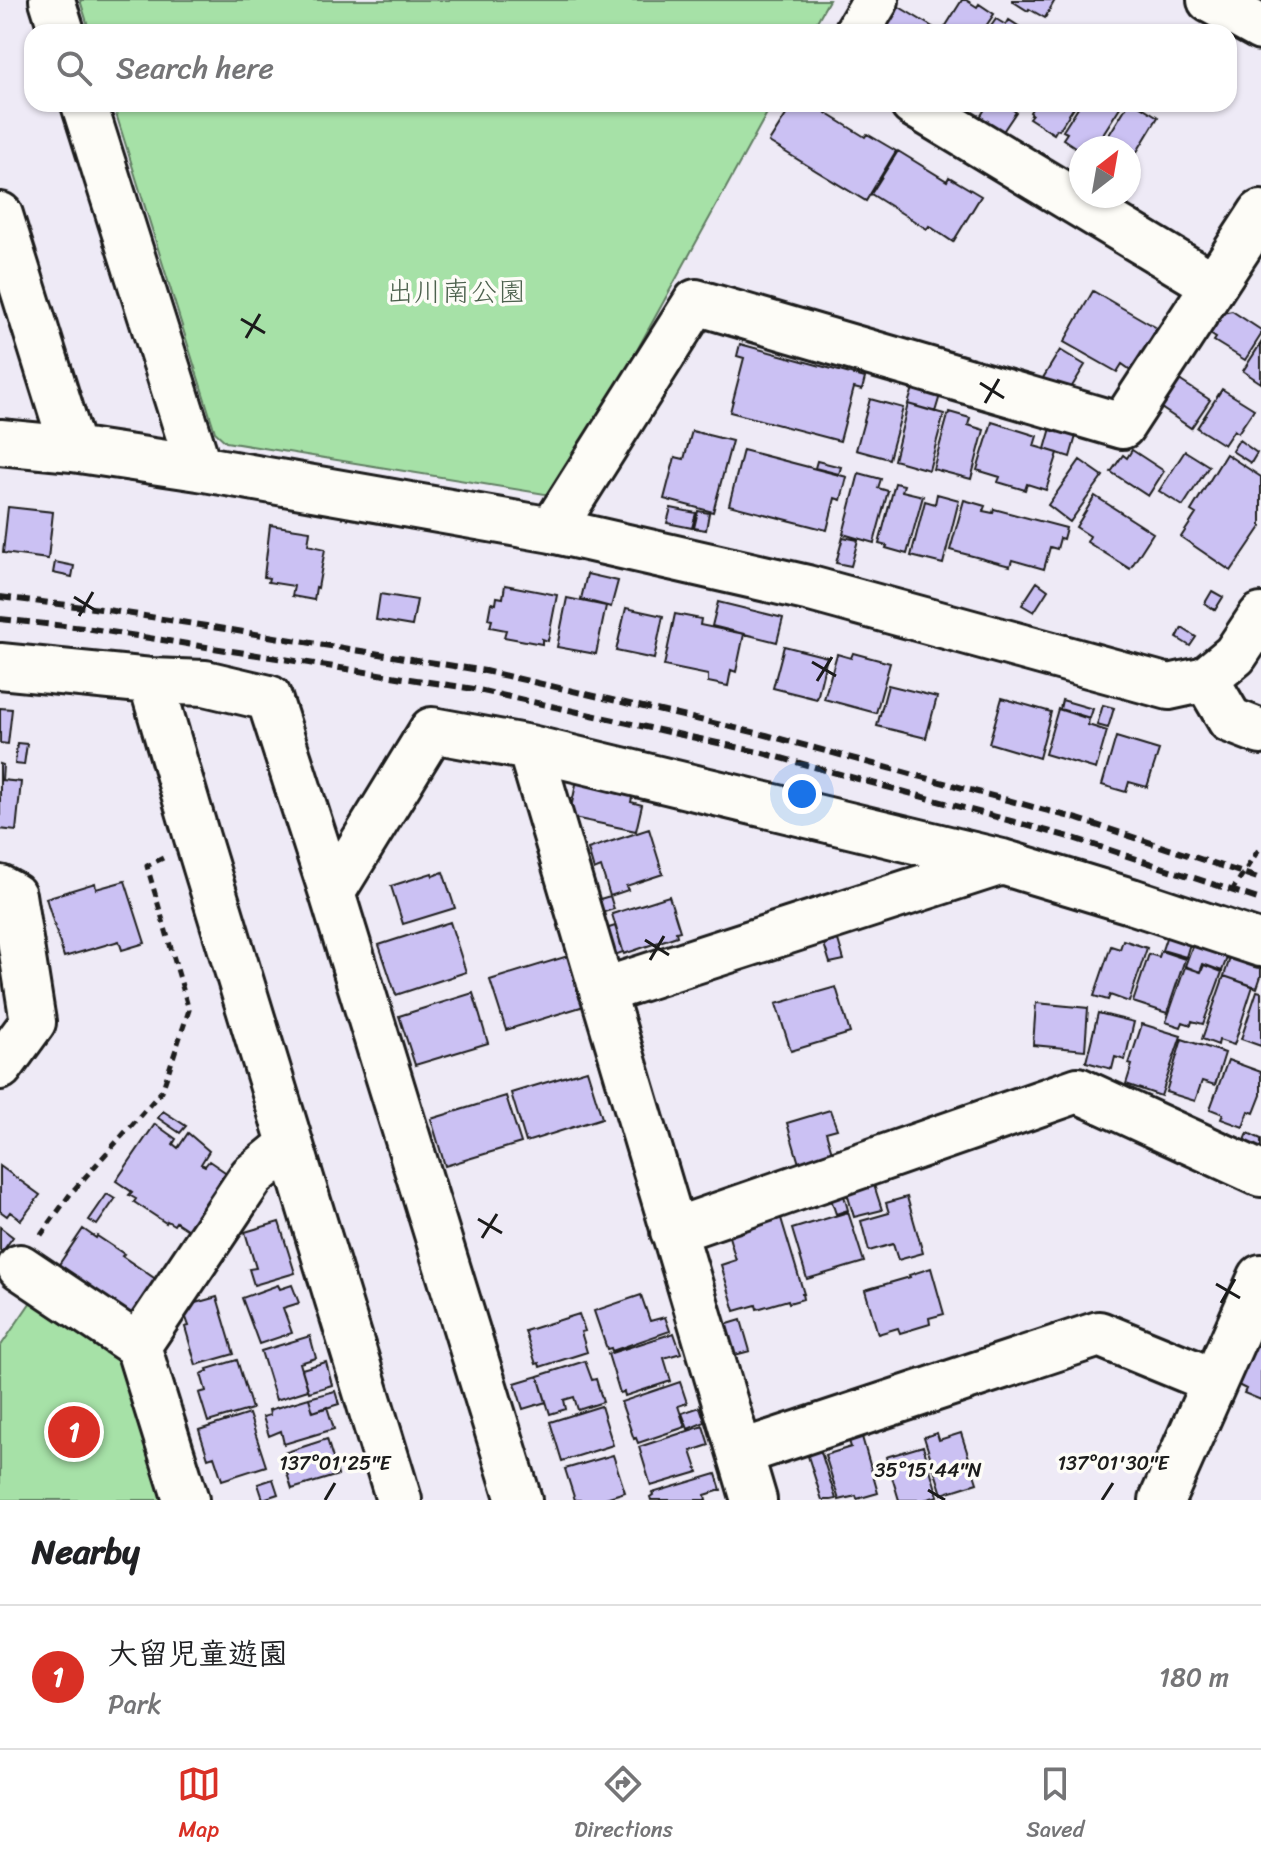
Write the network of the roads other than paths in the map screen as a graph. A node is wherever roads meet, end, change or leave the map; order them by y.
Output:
1 (52, 0) edge
2 (876, 0) edge
3 (1210, 0) edge
4 (60, 24) edge
5 (862, 24) edge
6 (1261, 28) edge
7 (87, 112) edge
8 (926, 112) edge
9 (1261, 213) edge
10 (0, 215) edge
11 (1214, 285) junction
12 (0, 442) edge
13 (73, 449) junction
14 (199, 468) junction
15 (552, 530) junction
16 (1261, 616) edge
17 (0, 666) edge
18 (1206, 679) junction
19 (151, 681) junction
20 (1261, 732) edge
21 (530, 748) junction
22 (1002, 862) junction
23 (0, 888) edge
24 (332, 893) junction
25 (1261, 944) edge
26 (602, 991) junction
27 (17, 1023) edge
28 (0, 1067) edge
29 (290, 1145) junction
30 (1261, 1174) edge
31 (673, 1231) junction
32 (20, 1267) road end
33 (1261, 1277) edge
34 (138, 1346) junction
35 (1214, 1381) junction
36 (740, 1453) junction
37 (186, 1500) edge
38 (399, 1500) edge
39 (519, 1500) edge
40 (754, 1500) edge
41 (1162, 1500) edge

1 - 4 street
2 - 5 street
3 - 6 street
7 - 14 street
8 - 11 street
9 - 11 street
10 - 13 street
11 - 15 street
12 - 13 street
13 - 14 street
14 - 15 street
15 - 18 street
16 - 18 street
17 - 19 street
18 - 20 street
19 - 24 street
19 - 29 street
21 - 22 street
21 - 24 street
21 - 26 street
22 - 25 street
22 - 26 street
23 - 27 street
24 - 39 street
26 - 31 street
27 - 28 street
29 - 34 street
29 - 38 street
30 - 31 street
31 - 36 street
32 - 34 street
33 - 35 street
34 - 37 street
35 - 36 street
35 - 41 street
36 - 40 street

